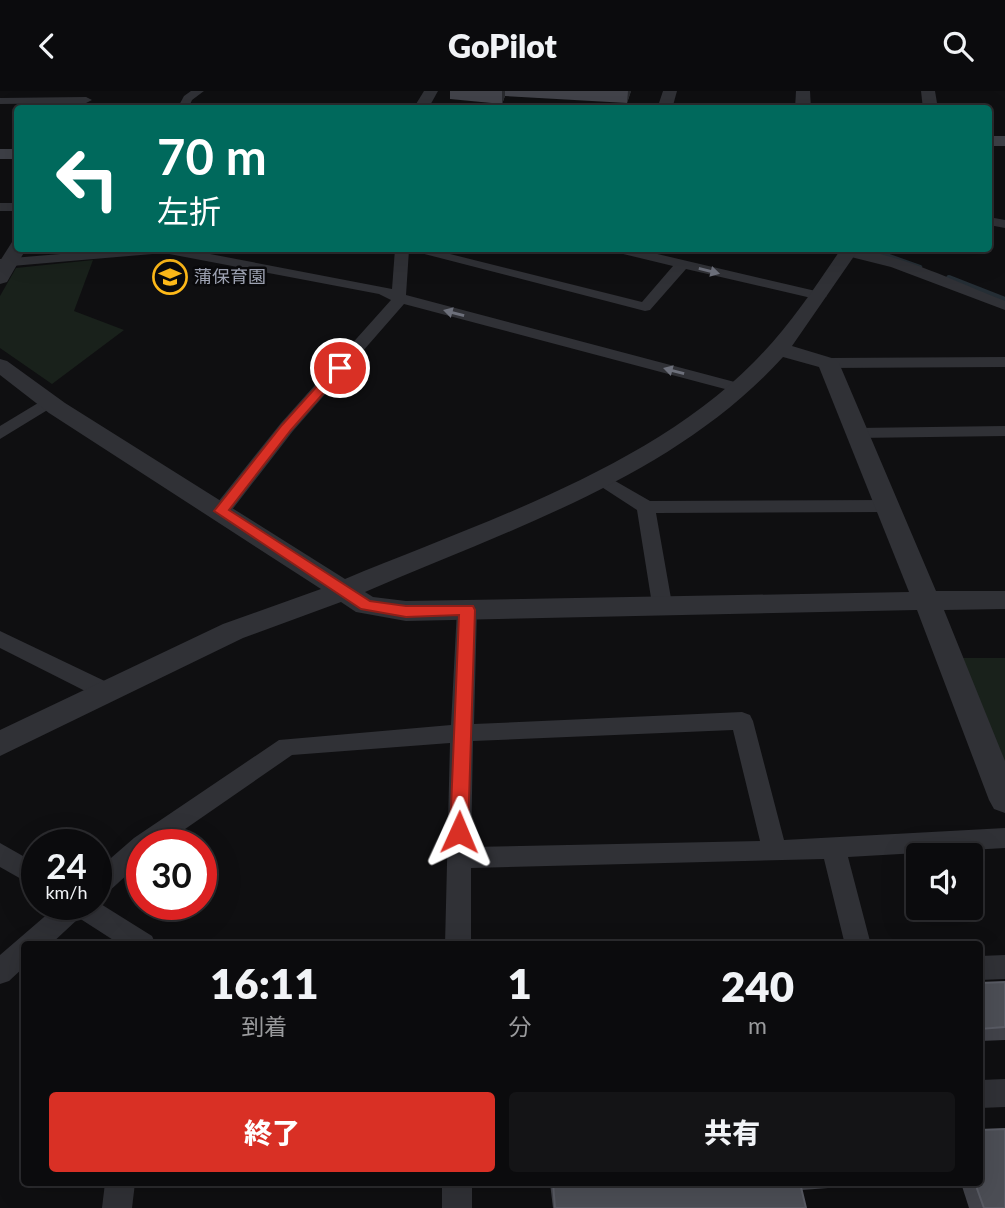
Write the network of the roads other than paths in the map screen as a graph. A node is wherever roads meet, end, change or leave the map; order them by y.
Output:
1 (199, 91) edge
2 (86, 100) edge
3 (0, 101) edge
4 (184, 105) edge
5 (130, 252) edge
6 (180, 252) edge
7 (402, 252) edge
8 (427, 252) edge
9 (632, 252) edge
10 (842, 252) edge
11 (854, 252) edge
12 (892, 252) edge
13 (6, 263) edge
14 (682, 264) junction
15 (1005, 293) edge
16 (820, 296) junction
17 (399, 298) junction
18 (1005, 306) edge
19 (779, 348) junction
20 (1005, 362) edge
21 (828, 363) junction
22 (0, 365) edge
23 (740, 388) junction
24 (48, 401) junction
25 (1005, 431) edge
26 (857, 433) junction
27 (0, 434) edge
28 (603, 480) junction
29 (886, 506) junction
30 (646, 507) junction
31 (221, 511) junction
32 (342, 591) junction
33 (1005, 600) edge
34 (927, 602) junction
35 (662, 604) junction
36 (467, 610) junction
37 (0, 639) edge
38 (105, 691) junction
39 (461, 733) junction
40 (0, 744) edge
41 (1005, 800) edge
42 (167, 829) edge
43 (1005, 838) edge
44 (833, 848) junction
45 (775, 851) junction
46 (0, 854) edge
47 (459, 858) junction
48 (126, 860) edge
49 (21, 867) edge
50 (112, 873) edge
51 (60, 920) edge
52 (102, 920) edge
53 (36, 941) edge
54 (136, 941) edge
55 (458, 941) edge
56 (857, 941) edge
57 (21, 953) edge
58 (1005, 967) edge
59 (983, 968) edge
60 (0, 972) edge
61 (1005, 1093) edge
62 (983, 1094) edge
63 (120, 1186) edge
64 (457, 1186) edge
65 (117, 1208) edge
66 (457, 1208) edge

1 - 4 street
2 - 3 street
5 - 13 street
6 - 17 street
7 - 17 street
8 - 14 street
9 - 14 street
10 - 16 street
11 - 18 street
12 - 15 street
14 -> 16 street
16 - 19 street
23 -> 17 street
17 - 31 street
19 - 21 street
19 - 23 street
20 - 21 street
21 - 26 street
22 - 24 street
23 - 28 street
24 - 27 street
24 - 31 street
25 - 26 street
26 - 29 street
28 - 30 street
28 - 32 street
29 - 30 street
29 - 34 street
30 - 35 street
31 - 32 street
32 - 36 street
32 - 38 street
33 - 34 street
34 - 35 street
34 - 41 street
35 - 36 street
36 - 39 street
37 - 38 street
38 - 40 street
39 - 42 street
39 - 45 street
39 - 47 street
43 - 44 street
44 - 45 street
44 - 56 street
45 - 47 street
46 - 49 street
47 - 55 street
48 - 50 street
51 - 53 street
52 - 54 street
57 - 60 street
58 - 59 street
61 - 62 street
63 - 65 street
64 - 66 street

